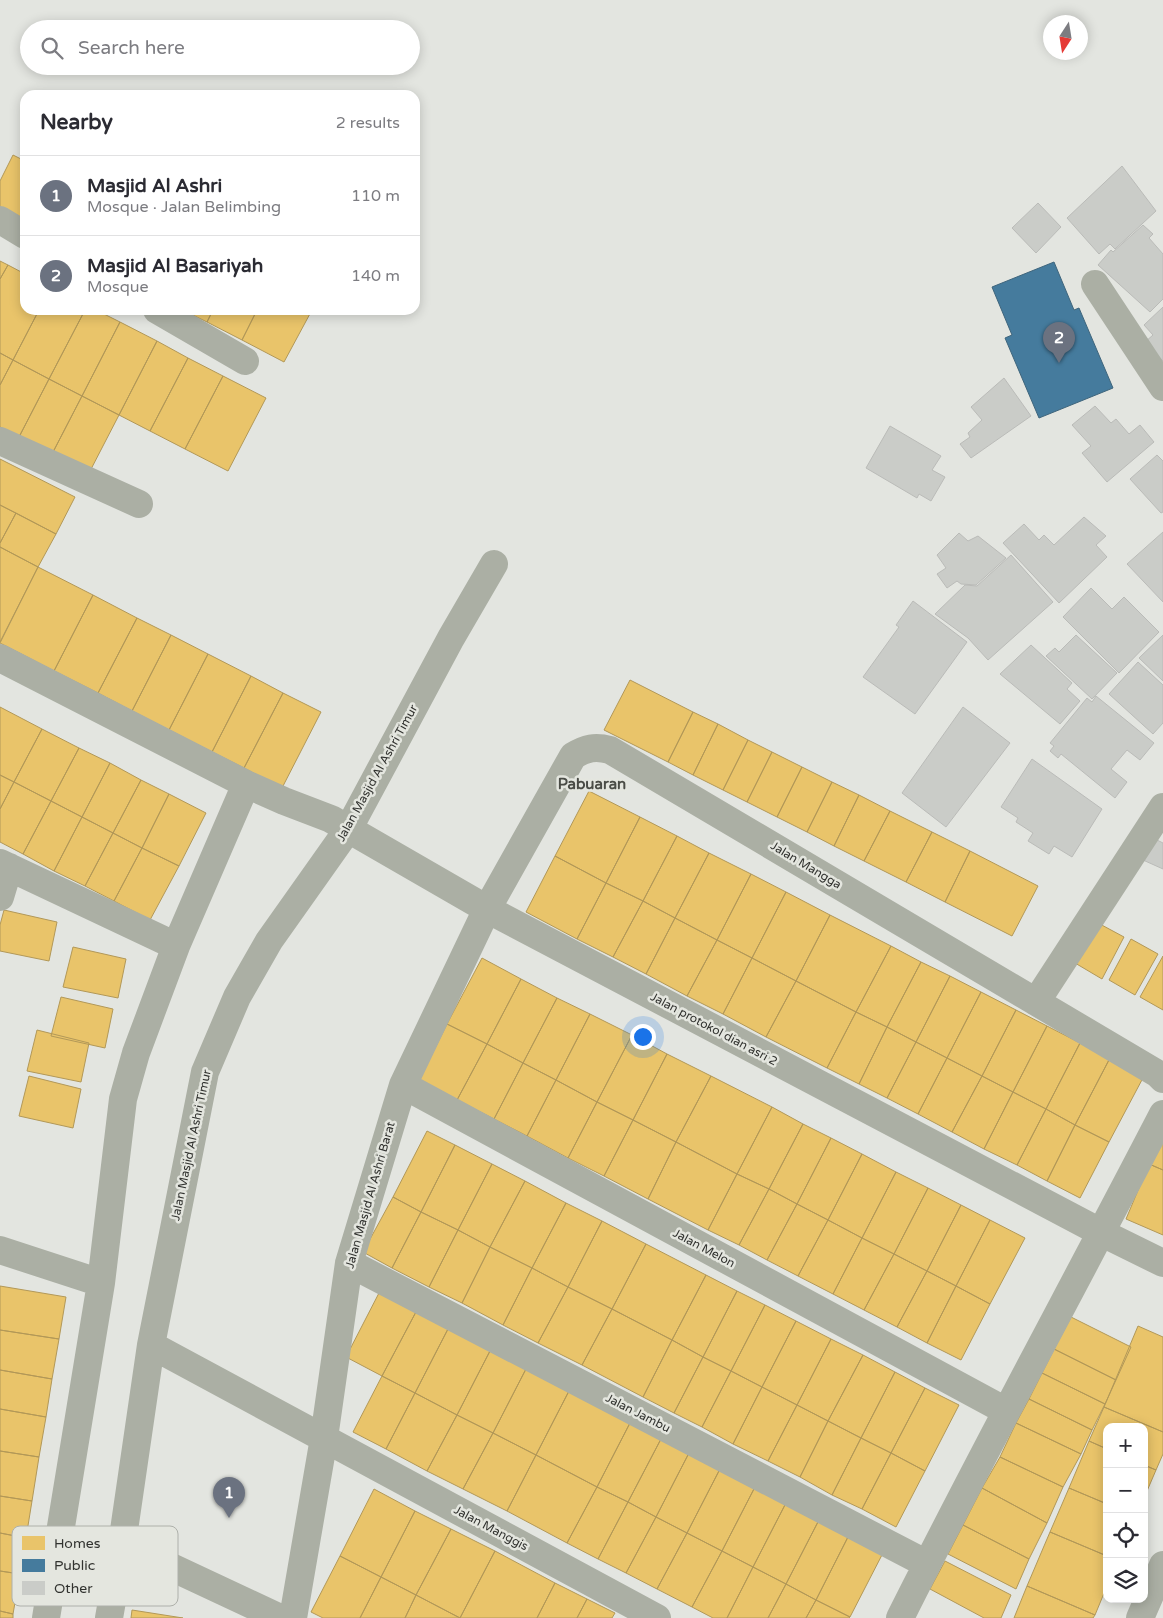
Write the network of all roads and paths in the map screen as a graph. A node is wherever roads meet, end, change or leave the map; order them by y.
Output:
1 (0, 220) edge
2 (20, 232) edge
3 (1095, 284) dead end
4 (166, 315) edge
5 (245, 361) dead end
6 (1163, 387) edge
7 (0, 441) edge
8 (139, 504) dead end
9 (494, 564) dead end
10 (0, 658) edge
11 (573, 756) joint
12 (246, 784) junction
13 (1163, 808) edge
14 (340, 824) junction
15 (4, 865) edge
16 (0, 897) edge
17 (487, 909) junction
18 (176, 946) junction
19 (1036, 1002) junction
20 (1163, 1079) edge
21 (403, 1085) junction
22 (1163, 1114) edge
23 (1102, 1233) junction
24 (0, 1250) edge
25 (349, 1263) junction
26 (1163, 1263) edge
27 (101, 1283) junction
28 (151, 1345) junction
29 (1006, 1411) junction
30 (324, 1438) junction
31 (61, 1526) edge
32 (125, 1526) edge
33 (928, 1564) junction
34 (1163, 1564) edge
35 (178, 1570) edge
36 (280, 1618) edge
37 (293, 1618) edge
38 (658, 1618) edge
39 (900, 1618) edge
40 (1140, 1618) edge

1 - 2 street
3 - 6 street
4 - 5 street
7 - 8 street
9 - 14 street, Jalan Masjid Al Ashri Timur
10 - 12 street, Jalan protokol dian asri 2
11 - 17 street, Jalan Masjid Al Ashri Barat
11 - 19 street, Jalan Mangga
12 - 14 street, Jalan protokol dian asri 2
12 - 18 street
13 - 19 street
14 - 17 street, Jalan protokol dian asri 2
14 - 28 street, Jalan Masjid Al Ashri Timur
15 - 16 street
15 - 18 street
17 - 21 street, Jalan Masjid Al Ashri Barat
17 - 23 street, Jalan protokol dian asri 2
18 - 27 street
19 - 20 street, Jalan Mangga
21 - 25 street, Jalan Masjid Al Ashri Barat
21 - 29 street, Jalan Melon
22 - 23 street
23 - 26 street, Jalan protokol dian asri 2
23 - 29 street
24 - 27 street
25 - 30 street, Jalan Masjid Al Ashri Barat
25 - 33 street, Jalan Jambu
27 - 31 street
28 - 30 street, Jalan Manggis
28 - 32 street, Jalan Masjid Al Ashri Timur
29 - 33 street
30 - 37 street, Jalan Masjid Al Ashri Barat
30 - 38 street, Jalan Manggis
33 - 39 street
34 - 40 street
35 - 36 street

